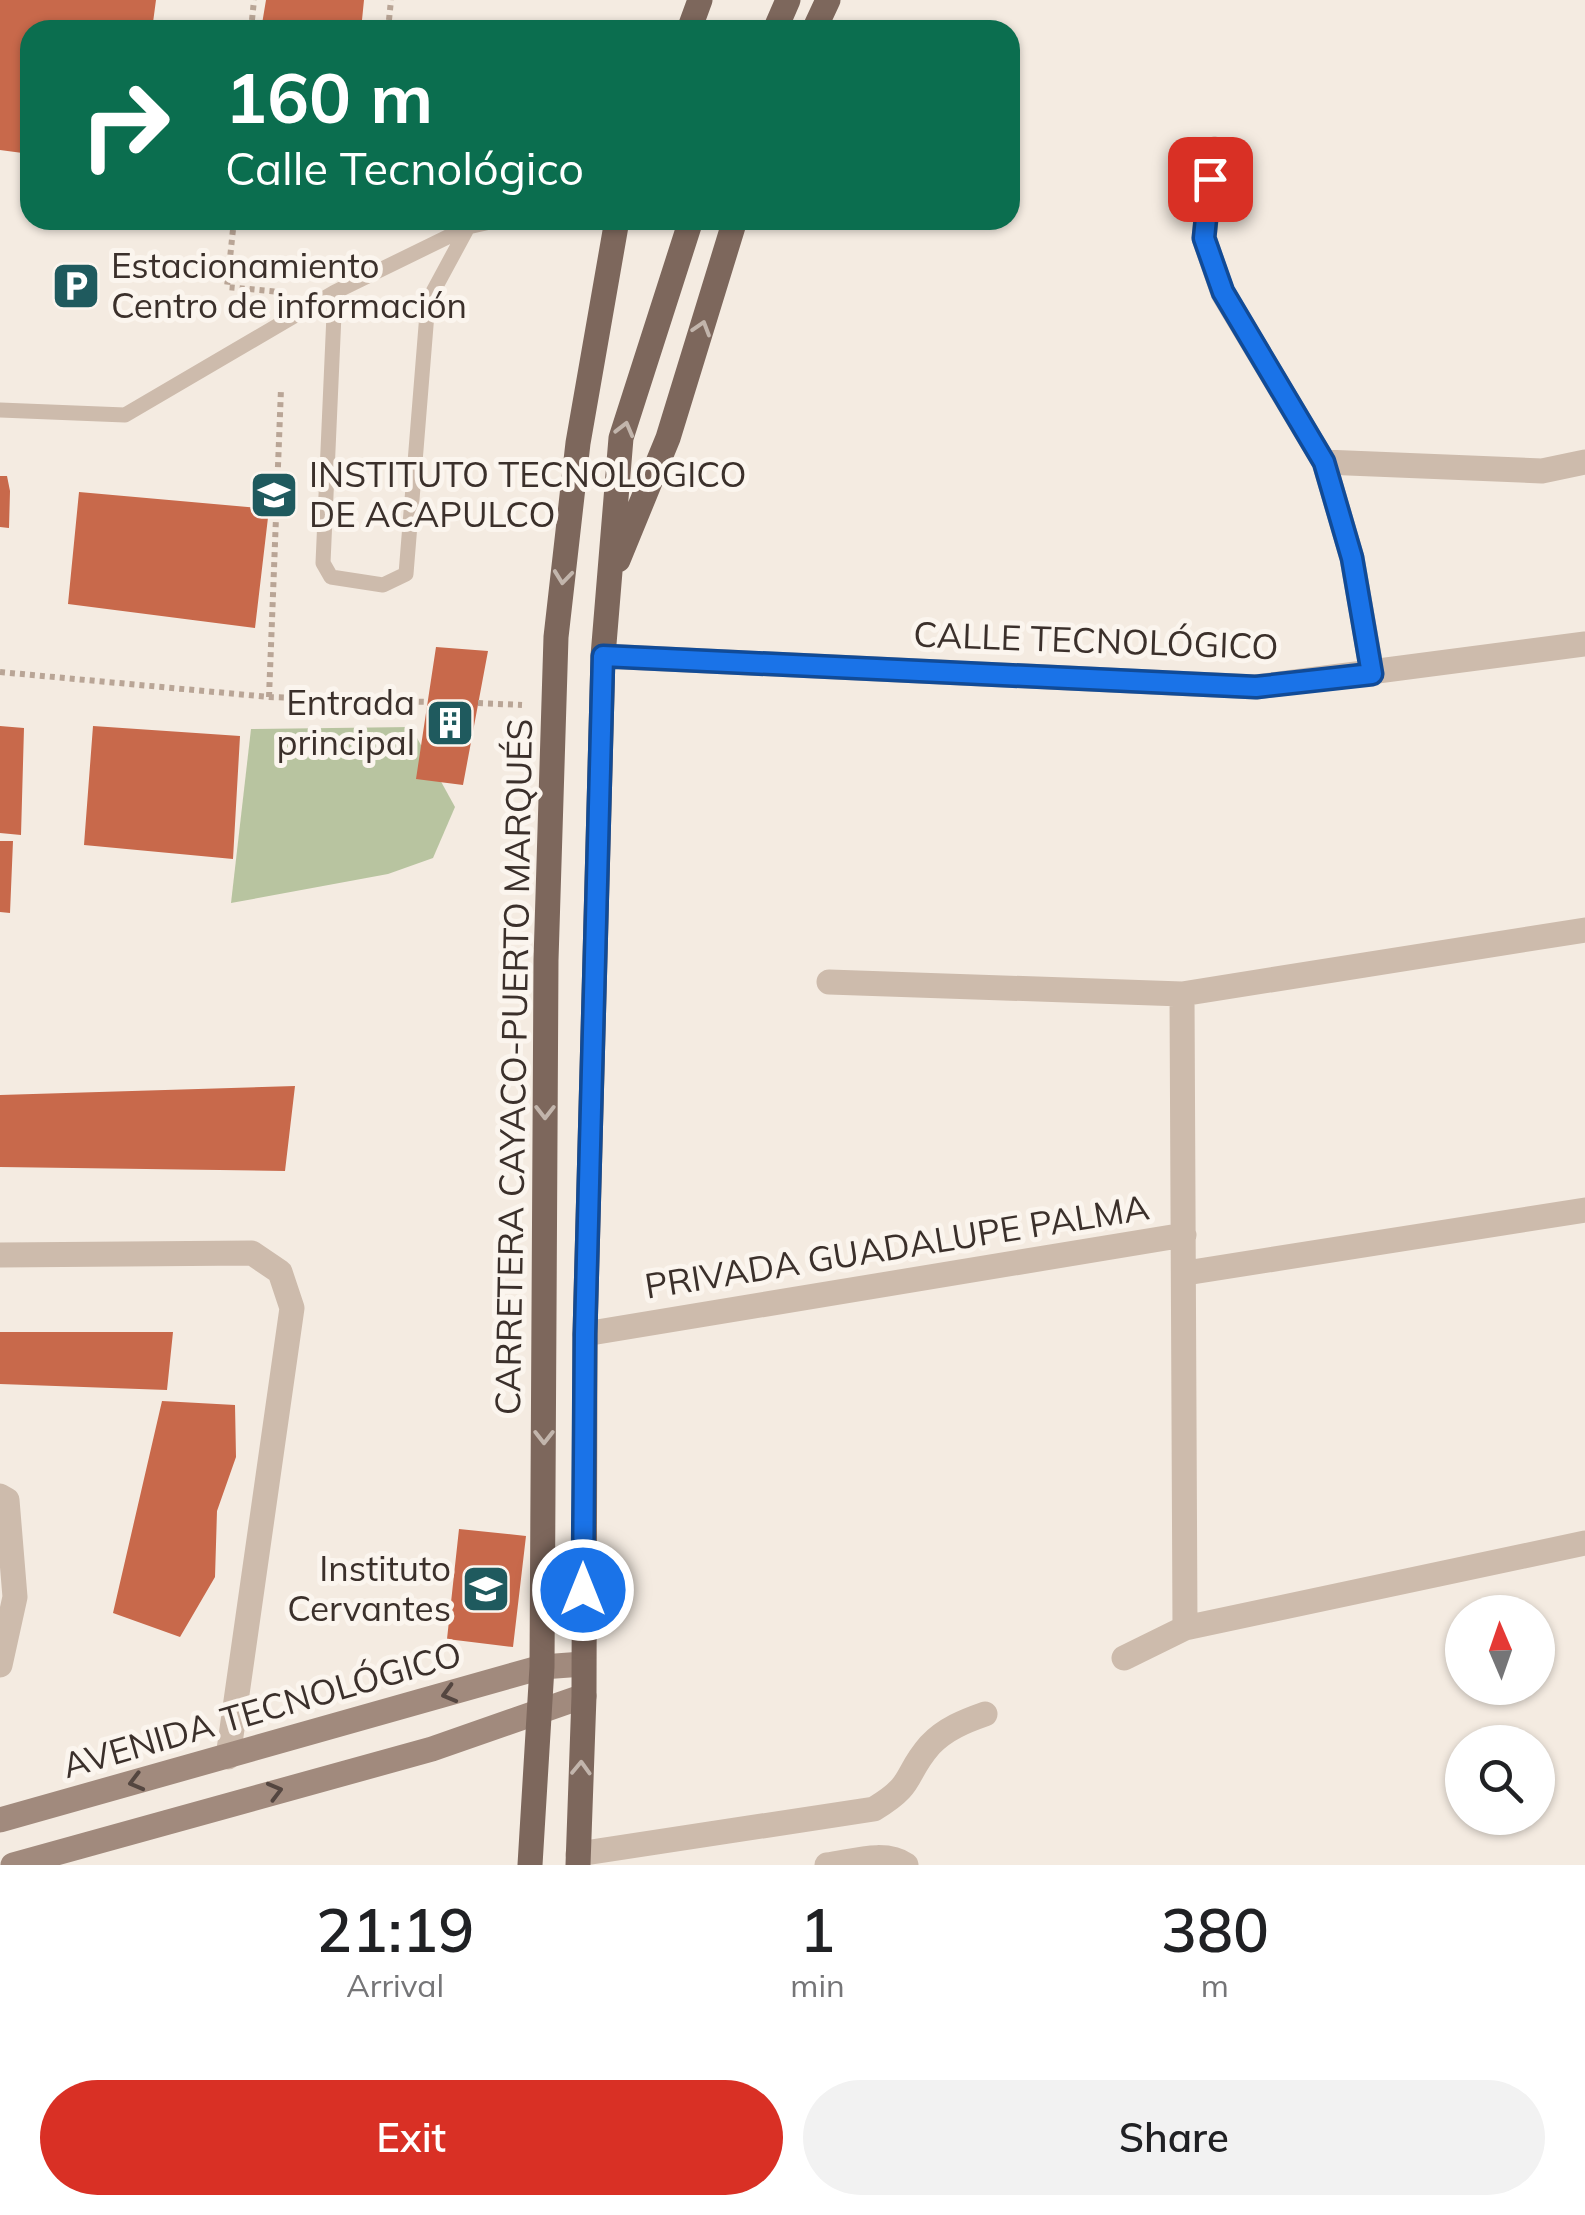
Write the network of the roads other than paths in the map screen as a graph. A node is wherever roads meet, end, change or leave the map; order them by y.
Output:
1 (1214, 149) dead end
2 (462, 230) edge
3 (466, 230) edge
4 (615, 230) edge
5 (688, 230) edge
6 (732, 230) edge
7 (336, 292) junction
8 (0, 410) edge
9 (1324, 462) junction
10 (1585, 462) edge
11 (609, 584) junction
12 (1585, 644) edge
13 (603, 656) junction
14 (1372, 674) junction
15 (1585, 930) edge
16 (829, 982) dead end
17 (1182, 994) junction
18 (1585, 1210) edge
19 (1184, 1235) junction
20 (0, 1255) edge
21 (1186, 1272) junction
22 (585, 1334) junction
23 (0, 1496) edge
24 (1585, 1543) edge
25 (1185, 1628) junction
26 (1124, 1658) dead end
27 (583, 1664) junction
28 (0, 1665) edge
29 (542, 1667) junction
30 (584, 1696) junction
31 (539, 1709) junction
32 (984, 1714) dead end
33 (228, 1756) junction
34 (0, 1820) edge
35 (578, 1860) edge
36 (13, 1865) edge
37 (530, 1865) edge
38 (827, 1865) edge
39 (906, 1865) edge

1 - 9 street
2 - 7 lane
3 - 7 lane
4 -> 29 main road, CARRETERA CAYACO-PUERTO MARQUÉS
11 -> 5 main road
11 -> 6 main road
7 - 8 lane
9 - 10 street
9 - 14 street
11 - 13 main road
12 - 14 street, CALLE TECNOLÓGICO
13 - 14 street, CALLE TECNOLÓGICO
13 - 22 main road
15 - 17 street
16 - 17 street
17 - 19 street
18 - 21 street
19 - 21 street, PRIVADA GUADALUPE PALMA
19 - 22 street, PRIVADA GUADALUPE PALMA
20 - 33 street
21 - 25 street, PRIVADA GUADALUPE PALMA
22 - 27 main road
23 - 28 street
24 - 25 street
25 - 26 street
27 - 29 main road, AVENIDA TECNOLÓGICO
27 - 30 main road
29 - 31 main road, CARRETERA CAYACO-PUERTO MARQUÉS
29 -> 33 main road, AVENIDA TECNOLÓGICO
30 - 31 main road
35 -> 30 main road
36 -> 31 main road
31 - 37 main road, CARRETERA CAYACO-PUERTO MARQUÉS
32 - 35 street
33 -> 34 main road, AVENIDA TECNOLÓGICO
38 - 39 street

